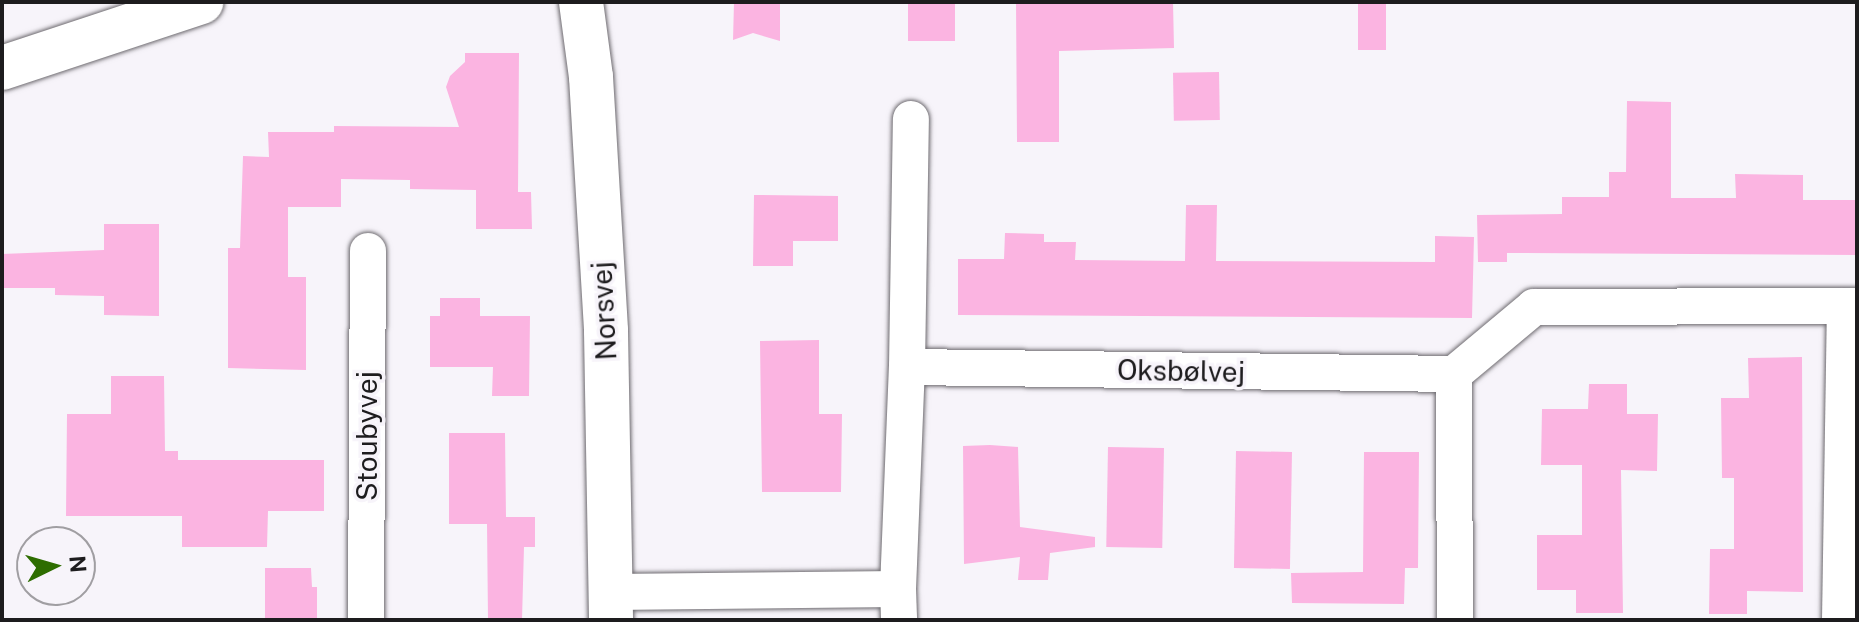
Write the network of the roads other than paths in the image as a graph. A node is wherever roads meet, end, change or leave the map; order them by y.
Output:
1 (201, 2) edge
2 (581, 2) edge
3 (2, 68) edge
4 (911, 119) dead end
5 (368, 251) dead end
6 (1851, 306) edge
7 (907, 367) junction
8 (1454, 374) junction
9 (898, 604) edge
10 (611, 606) edge
11 (366, 620) edge
12 (1455, 620) edge
13 (1840, 620) edge

1 - 3 street
2 - 10 street, Norsvej
4 - 7 street
5 - 11 street, Stoubyvej
6 - 8 street
6 - 13 street
7 - 8 street, Oksbølvej
7 - 9 street
8 - 12 street
9 - 10 street

